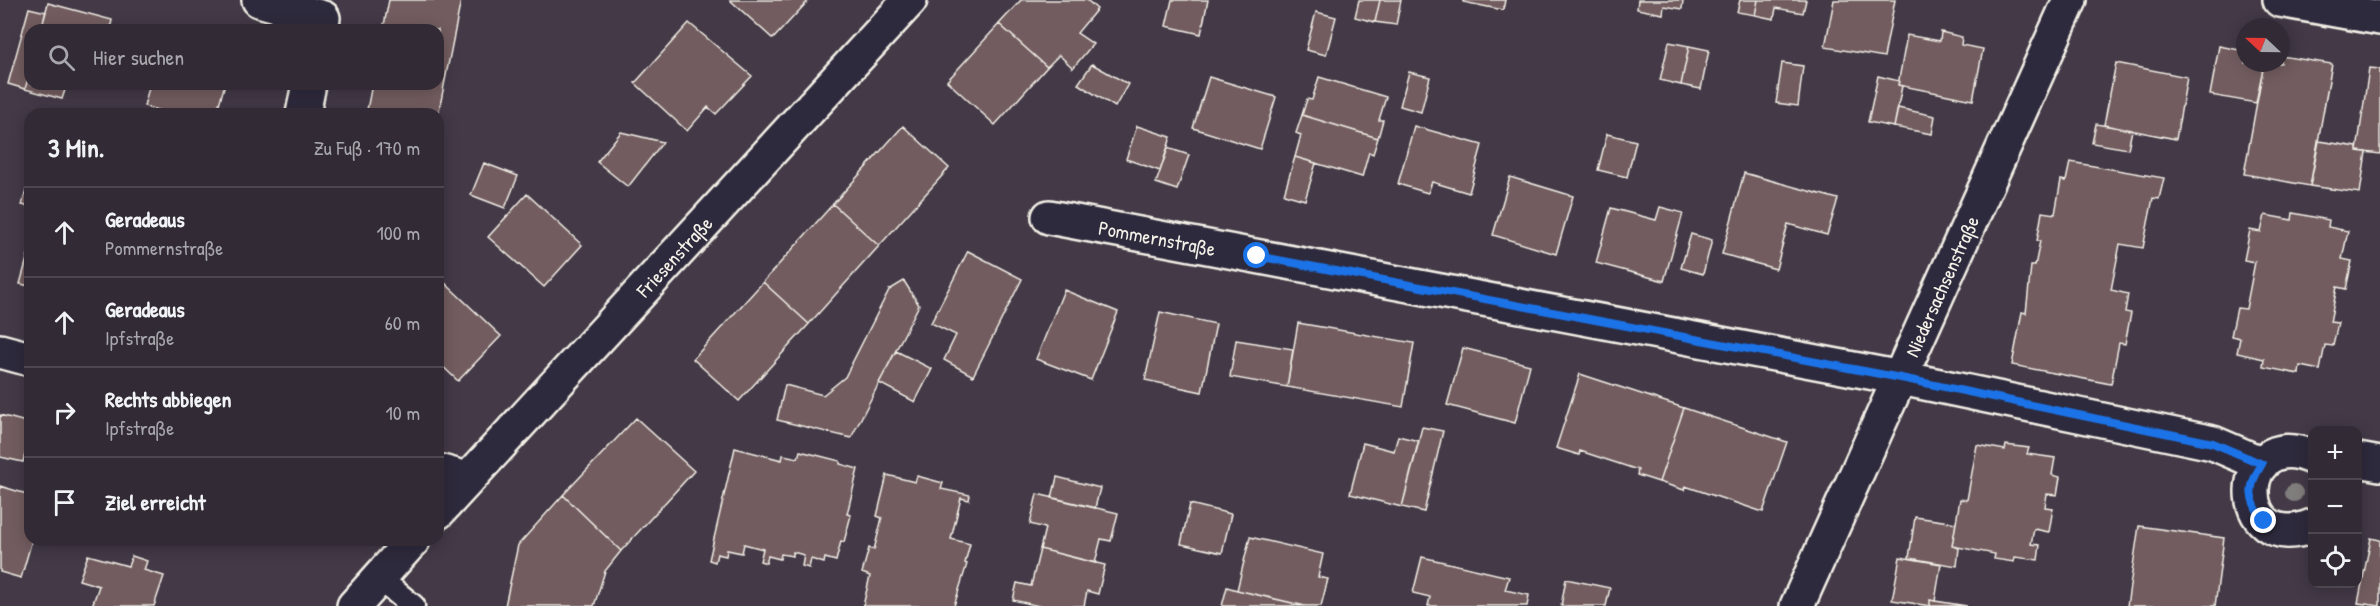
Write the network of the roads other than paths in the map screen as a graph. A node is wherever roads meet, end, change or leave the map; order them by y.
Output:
1 (259, 0) edge
2 (910, 0) edge
3 (2070, 0) edge
4 (2280, 0) edge
5 (323, 16) edge
6 (2380, 18) edge
7 (308, 90) edge
8 (304, 108) edge
9 (1049, 217) dead end
10 (0, 351) edge
11 (24, 357) edge
12 (1901, 378) junction
13 (2308, 455) edge
14 (2362, 461) edge
15 (2262, 464) junction
16 (2380, 464) edge
17 (453, 475) edge
18 (444, 497) edge
19 (2308, 528) edge
20 (408, 546) edge
21 (379, 578) junction
22 (354, 606) edge
23 (413, 606) edge
24 (1797, 606) edge

1 - 5 street
2 - 17 street, Friesenstraße
3 - 12 street, Niedersachsenstraße
4 - 6 street
7 - 8 street
9 - 12 street, Pommernstraße
10 - 11 street
12 - 15 street, Pommernstraße
12 - 24 street, Niedersachsenstraße
13 - 15 street
14 - 16 street
15 - 19 street
17 - 18 street, Friesenstraße
20 - 21 street
21 - 22 street
21 - 23 lane

